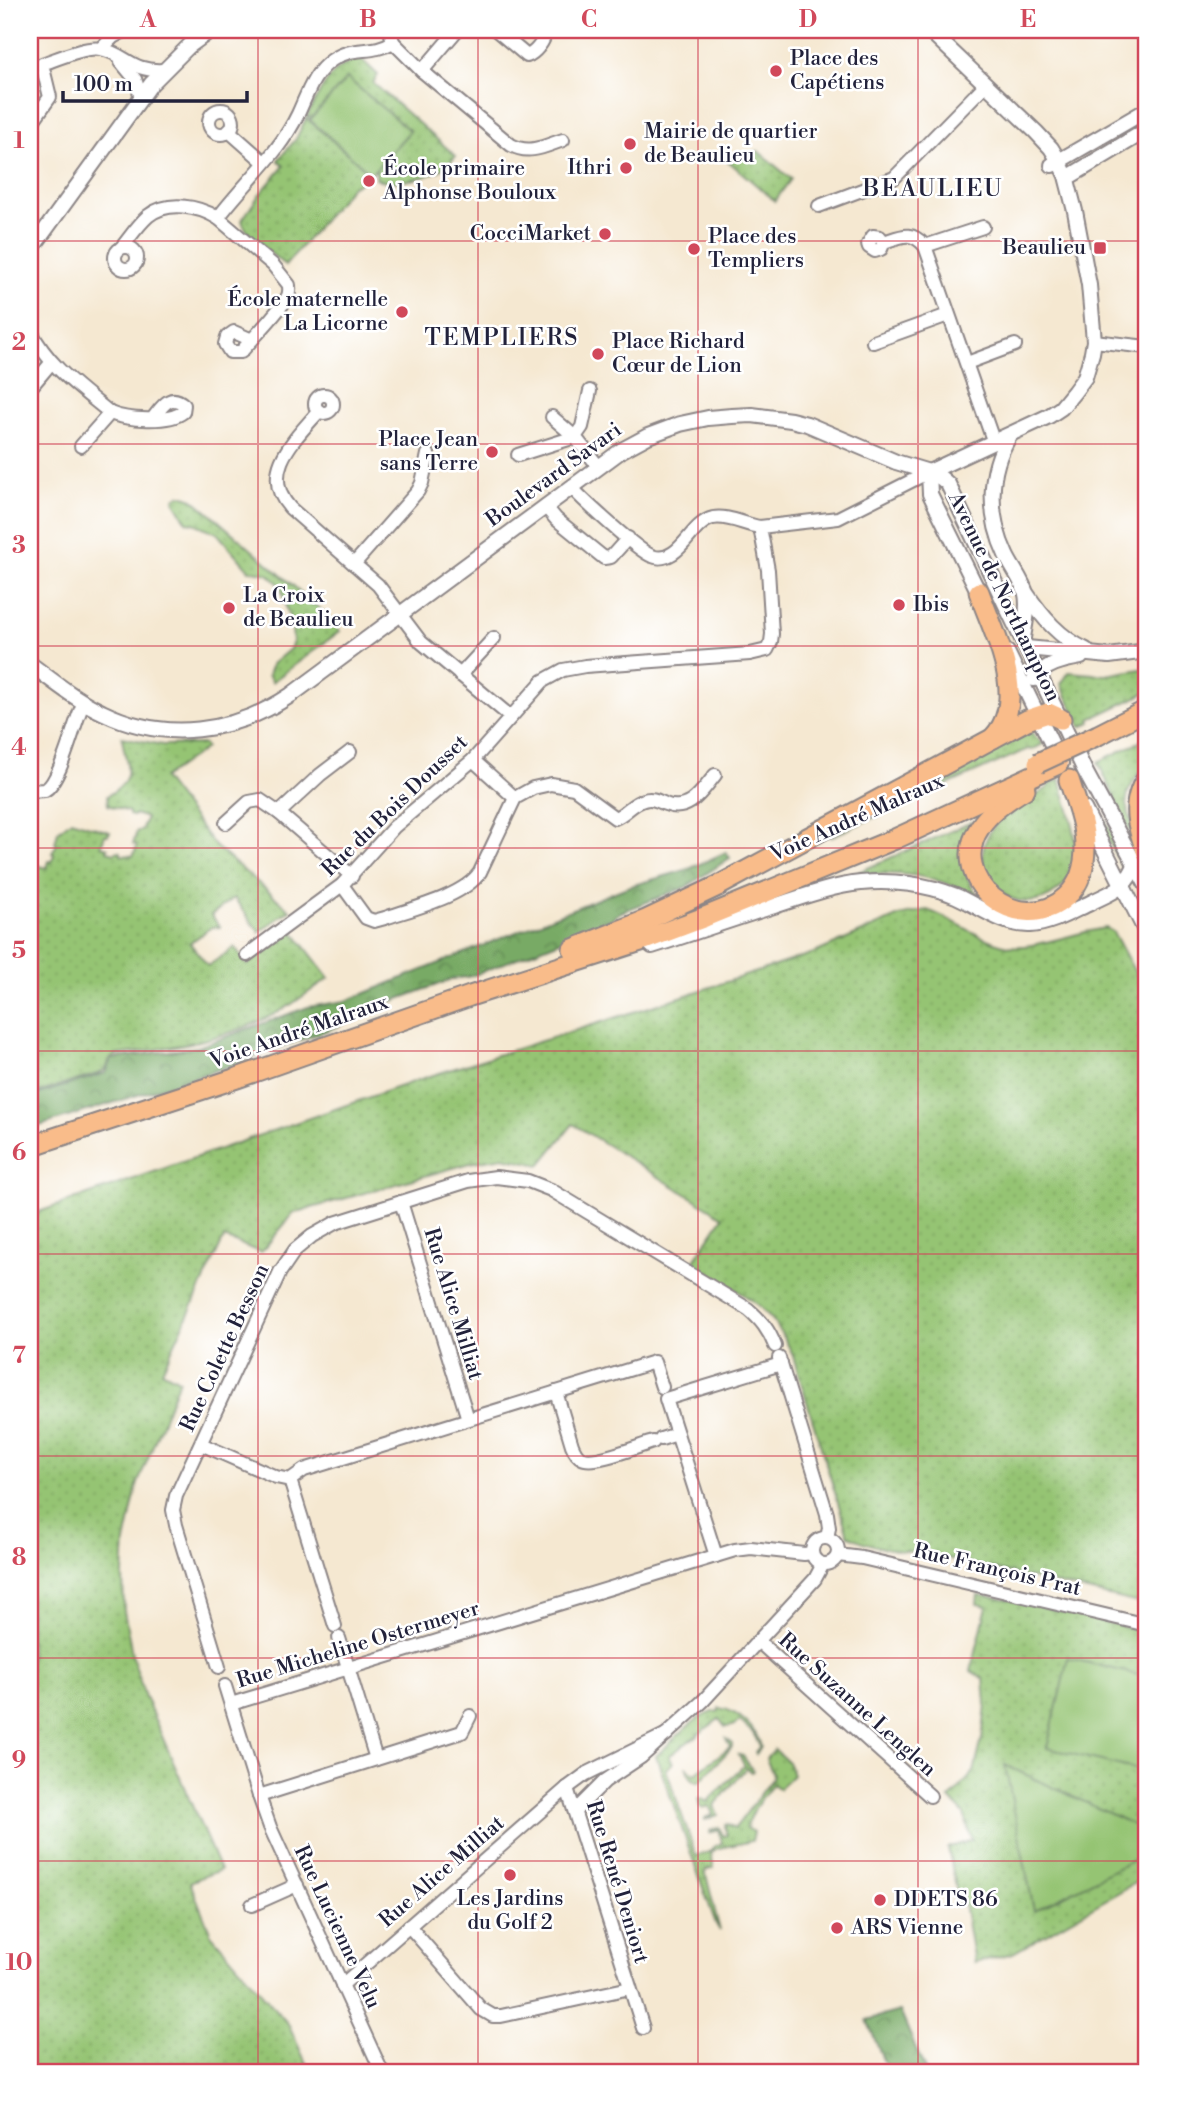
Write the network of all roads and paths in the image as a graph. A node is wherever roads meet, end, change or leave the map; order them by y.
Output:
1 (126, 30) edge
2 (211, 30) edge
3 (457, 30) edge
4 (496, 30) edge
5 (541, 30) edge
6 (929, 30) edge
7 (391, 36) edge
8 (101, 49) junction
9 (117, 56) junction
10 (36, 66) edge
11 (163, 70) junction
12 (422, 71) junction
13 (986, 84) junction
14 (141, 97) junction
15 (1147, 110) edge
16 (30, 125) edge
17 (1147, 130) edge
18 (229, 131) dead end
19 (563, 140) dead end
20 (264, 162) junction
21 (1061, 169) junction
22 (819, 206) dead end
23 (218, 218) junction
24 (983, 227) dead end
25 (884, 242) dead end
26 (925, 246) junction
27 (122, 247) dead end
28 (30, 251) edge
29 (948, 315) junction
30 (30, 330) edge
31 (251, 340) dead end
32 (1094, 341) junction
33 (873, 342) dead end
34 (1015, 345) dead end
35 (1147, 347) edge
36 (51, 363) junction
37 (967, 363) junction
38 (30, 388) edge
39 (590, 391) dead end
40 (319, 411) dead end
41 (110, 413) junction
42 (552, 417) dead end
43 (153, 418) dead end
44 (1010, 435) junction
45 (575, 437) junction
46 (994, 443) junction
47 (81, 446) dead end
48 (428, 454) dead end
49 (517, 455) dead end
50 (599, 467) junction
51 (929, 472) junction
52 (571, 487) junction
53 (545, 506) junction
54 (760, 527) junction
55 (628, 538) junction
56 (354, 564) junction
57 (979, 592) junction
58 (1026, 593) junction
59 (400, 614) junction
60 (494, 638) dead end
61 (1025, 643) junction
62 (1147, 652) edge
63 (1095, 655) junction
64 (30, 664) edge
65 (1039, 673) junction
66 (460, 675) junction
67 (1026, 692) junction
68 (84, 702) junction
69 (1147, 710) edge
70 (1038, 716) junction
71 (510, 717) junction
72 (1061, 719) junction
73 (1147, 720) edge
74 (1099, 739) junction
75 (989, 741) junction
76 (350, 752) dead end
77 (473, 761) junction
78 (1051, 771) junction
79 (715, 775) dead end
80 (1147, 778) edge
81 (30, 791) edge
82 (515, 798) junction
83 (279, 813) junction
84 (226, 823) dead end
85 (1141, 858) edge
86 (347, 880) junction
87 (1124, 886) junction
88 (1147, 886) edge
89 (1147, 934) edge
90 (247, 955) dead end
91 (470, 996) junction
92 (30, 1146) edge
93 (401, 1202) junction
94 (778, 1356) junction
95 (556, 1392) junction
96 (664, 1393) junction
97 (468, 1419) junction
98 (677, 1434) junction
99 (201, 1444) junction
100 (290, 1480) junction
101 (827, 1538) junction
102 (812, 1553) junction
103 (838, 1555) junction
104 (716, 1556) junction
105 (823, 1564) junction
106 (1147, 1625) edge
107 (758, 1641) junction
108 (219, 1667) dead end
109 (348, 1668) junction
110 (225, 1686) dead end
111 (231, 1704) junction
112 (470, 1716) dead end
113 (667, 1734) junction
114 (376, 1759) junction
115 (567, 1788) junction
116 (259, 1796) junction
117 (930, 1796) dead end
118 (575, 1811) junction
119 (296, 1885) junction
120 (252, 1905) dead end
121 (409, 1926) junction
122 (342, 1985) junction
123 (630, 1988) junction
124 (643, 2028) dead end
125 (382, 2072) edge

1 - 8 street
2 - 11 street
3 - 12 street
4 - 5 street
6 - 13 street
7 - 12 street
7 - 20 street
8 - 9 street
8 - 10 street
9 - 11 street
9 - 14 street
10 - 16 street
11 - 14 street
12 - 19 street
13 - 21 street
13 - 22 street
14 - 28 street
15 - 21 street
17 - 21 street
18 - 20 street
20 - 23 street
21 - 32 street
23 - 27 street
23 - 31 street
24 - 26 street
25 - 26 street
26 - 29 street
29 - 33 street
29 - 37 street
30 - 36 street
32 - 35 street
32 - 44 street
34 - 37 street
36 - 38 street
36 - 41 street
37 - 46 street
39 - 45 street
40 - 56 street
41 - 43 street
41 - 47 street
42 - 45 street
44 - 46 street
44 - 58 street
45 - 49 street
45 - 50 street
46 - 51 street
48 - 56 street
50 - 51 street, Boulevard Savari
50 - 52 street, Boulevard Savari
51 - 54 street
51 - 57 street, Avenue de Northampton
51 - 61 street, Avenue de Northampton
52 - 53 street, Boulevard Savari
52 - 55 street
53 - 55 street
53 - 59 street, Boulevard Savari
54 - 55 street
54 - 71 street, Rue du Bois Dousset
56 - 59 street
57 - 67 street, Avenue de Northampton
57 - 75 main road
58 - 61 street
58 - 63 street
59 - 66 street
59 - 68 street, Boulevard Savari
60 - 66 street
61 - 63 street
61 - 65 street, Avenue de Northampton
62 - 63 street
63 - 65 street
64 - 68 street, Boulevard Savari
65 - 67 street
65 - 72 street, Avenue de Northampton
66 - 71 street
67 - 70 street, Avenue de Northampton
68 - 81 street
69 - 74 main road, Voie André Malraux
70 - 72 main road
70 - 75 main road
70 - 78 street, Avenue de Northampton
71 - 77 street, Rue du Bois Dousset
72 - 85 street, Avenue de Northampton
73 - 74 main road, Voie André Malraux
74 - 78 main road, Voie André Malraux, bridge
75 - 91 main road
76 - 83 street
77 - 82 street
77 - 86 street, Rue du Bois Dousset
78 - 78 main road
78 - 87 street, Avenue de Northampton
78 - 91 main road, Voie André Malraux
79 - 82 street
80 - 85 main road
82 - 86 street
83 - 84 street
83 - 86 street
85 - 87 street
85 - 88 street, Avenue de Northampton
86 - 90 street, Rue du Bois Dousset
87 - 89 street, Avenue de Northampton
87 - 91 street
91 - 92 main road, Voie André Malraux
93 - 94 street, Rue Colette Besson
93 - 97 street, Rue Alice Milliat
93 - 99 street, Rue Colette Besson
94 - 96 street
94 - 101 street, Rue Colette Besson
95 - 96 street
95 - 97 street
95 - 98 street
96 - 98 street
97 - 100 street
98 - 104 street
99 - 100 street
99 - 108 street, Rue Colette Besson
100 - 109 street
101 - 102 street
101 - 103 street
102 - 104 street, Rue Micheline Ostermeyer
102 - 105 street
103 - 105 street
103 - 106 street, Rue François Prat
104 - 109 street, Rue Micheline Ostermeyer
105 - 107 street
107 - 113 street
107 - 117 street, Rue Suzanne Lenglen
109 - 111 street, Rue Micheline Ostermeyer
109 - 114 street
110 - 111 street
111 - 116 street, Rue Micheline Ostermeyer
112 - 114 street
113 - 115 street
113 - 118 street
114 - 116 street
115 - 118 street, Rue René Deniort
115 - 121 street, Rue Alice Milliat
116 - 119 street, Rue Lucienne Velu
118 - 123 street, Rue René Deniort
119 - 120 street
119 - 122 street, Rue Lucienne Velu
121 - 122 street, Rue Alice Milliat
121 - 123 street, Rue René Deniort
122 - 125 street, Rue Lucienne Velu
123 - 124 street, Rue René Deniort

